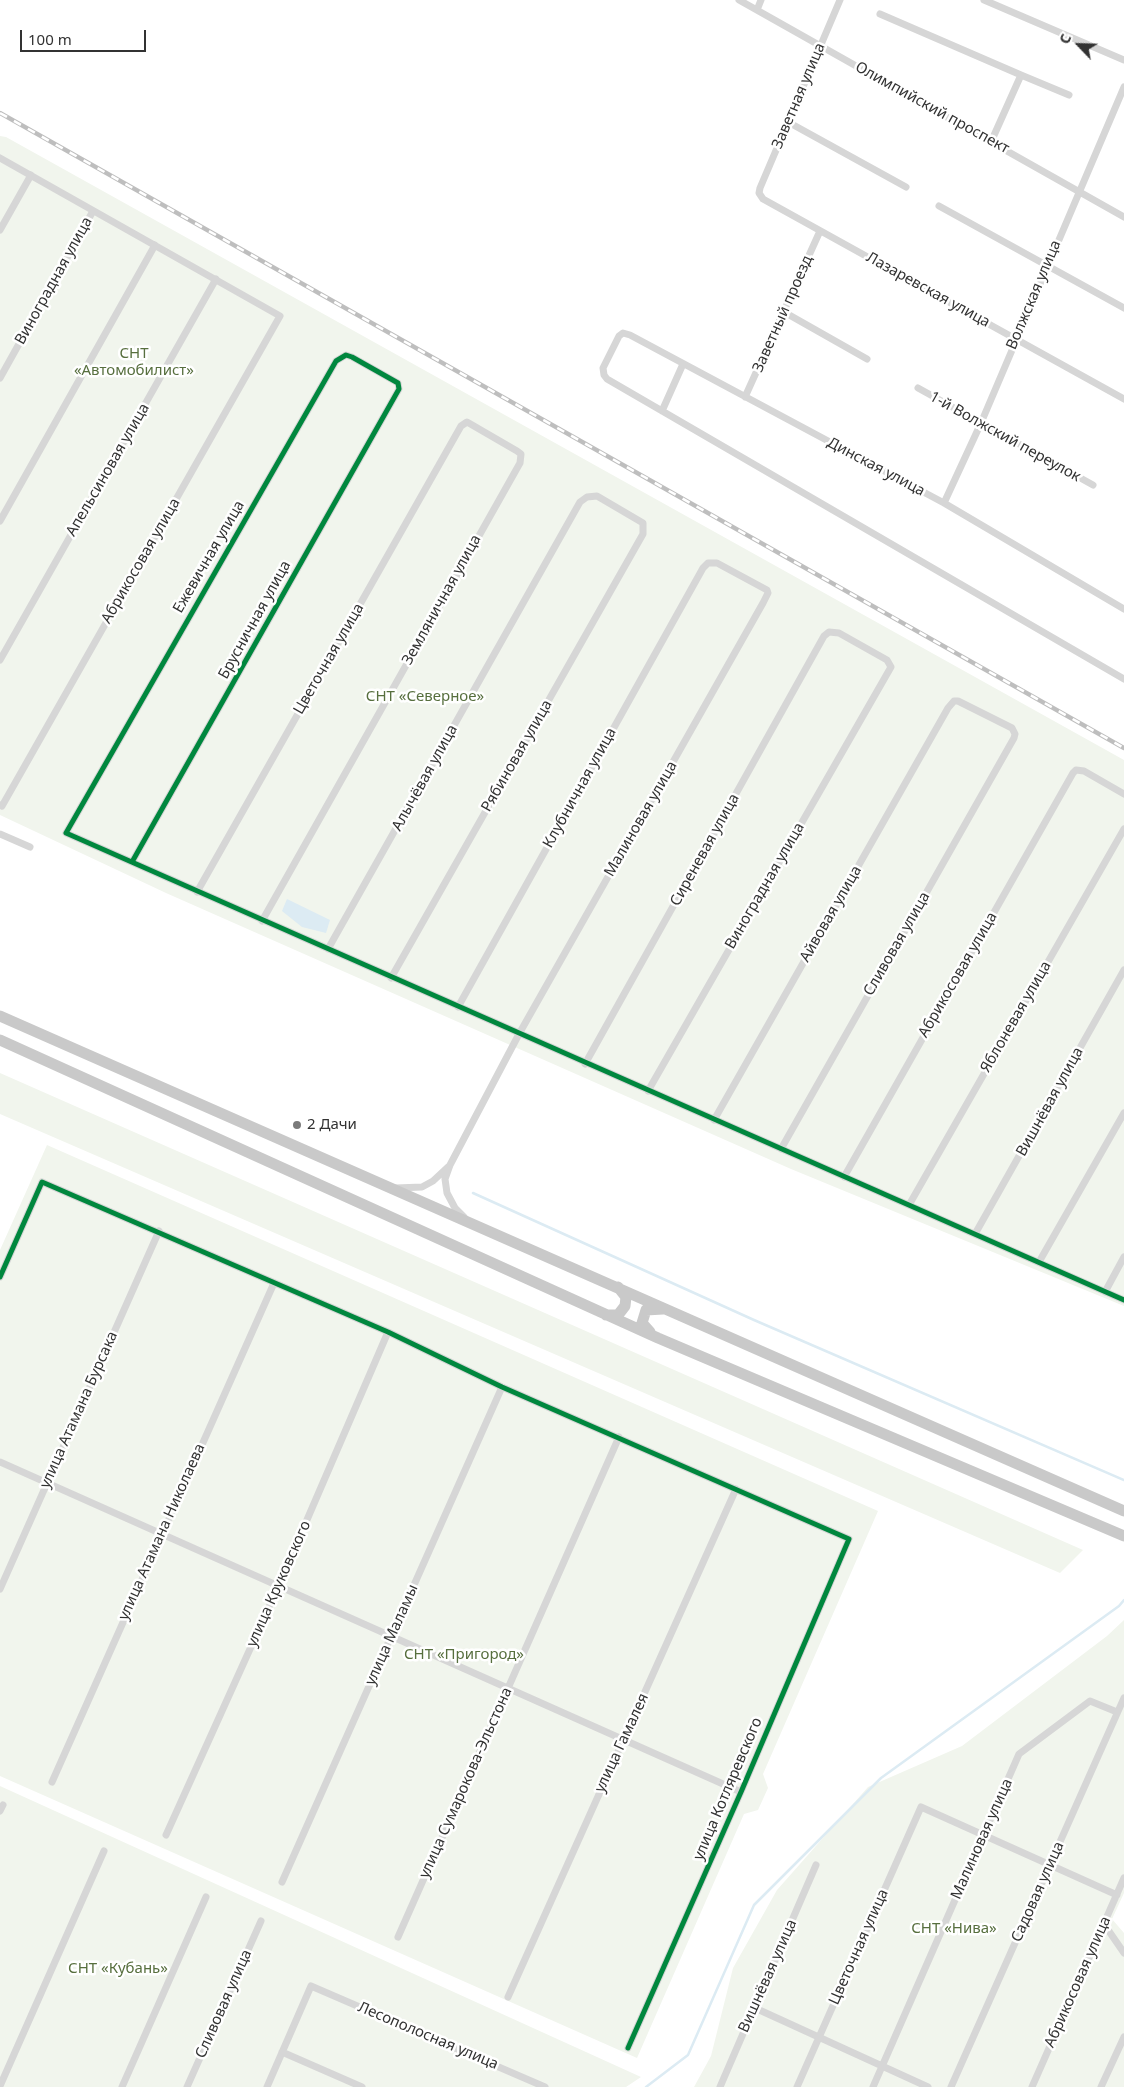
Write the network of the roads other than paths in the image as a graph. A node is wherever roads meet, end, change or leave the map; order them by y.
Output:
1 (739, 0) edge
2 (761, 0) edge
3 (840, 0) edge
4 (984, 0) edge
5 (757, 10) junction
6 (880, 14) dead end
7 (821, 46) junction
8 (1124, 60) edge
9 (1020, 75) junction
10 (1124, 87) edge
11 (1069, 95) dead end
12 (788, 122) junction
13 (991, 142) junction
14 (0, 158) edge
15 (31, 175) junction
16 (906, 187) dead end
17 (1079, 192) junction
18 (759, 193) joint
19 (939, 206) dead end
20 (93, 212) junction
21 (1124, 217) edge
22 (0, 230) edge
23 (820, 231) junction
24 (155, 245) junction
25 (1046, 266) junction
26 (216, 279) junction
27 (1124, 308) edge
28 (784, 312) junction
29 (1016, 338) junction
30 (867, 359) dead end
31 (683, 364) junction
32 (0, 378) edge
33 (918, 388) dead end
34 (400, 389) joint
35 (745, 397) junction
36 (1124, 399) edge
37 (662, 411) junction
38 (981, 423) junction
39 (520, 463) joint
40 (1093, 485) dead end
41 (580, 502) joint
42 (944, 503) junction
43 (0, 521) edge
44 (763, 603) joint
45 (1124, 609) edge
46 (824, 636) joint
47 (0, 660) edge
48 (1124, 679) edge
49 (1014, 738) joint
50 (1124, 794) edge
51 (1, 805) edge
52 (1124, 829) edge
53 (0, 834) edge
54 (30, 847) dead end
55 (132, 862) junction
56 (197, 892) junction
57 (262, 921) junction
58 (328, 949) junction
59 (1124, 970) edge
60 (391, 978) junction
61 (458, 1008) junction
62 (0, 1016) edge
63 (519, 1034) junction
64 (0, 1040) edge
65 (585, 1064) junction
66 (648, 1091) junction
67 (1124, 1113) edge
68 (714, 1120) junction
69 (781, 1149) junction
70 (450, 1165) junction
71 (844, 1177) junction
72 (392, 1188) junction
73 (909, 1205) junction
74 (468, 1222) junction
75 (159, 1231) junction
76 (975, 1234) junction
77 (1124, 1257) edge
78 (1039, 1262) junction
79 (0, 1277) edge
80 (274, 1283) junction
81 (618, 1287) junction
82 (1104, 1292) junction
83 (1124, 1300) edge
84 (670, 1310) junction
85 (604, 1314) junction
86 (388, 1332) junction
87 (658, 1338) junction
88 (502, 1387) junction
89 (619, 1437) junction
90 (0, 1462) edge
91 (46, 1483) junction
92 (736, 1489) junction
93 (1124, 1511) edge
94 (161, 1534) junction
95 (1124, 1536) edge
96 (278, 1588) junction
97 (0, 1589) edge
98 (391, 1637) junction
99 (509, 1688) junction
100 (1124, 1698) edge
101 (1117, 1712) junction
102 (624, 1742) junction
103 (52, 1782) dead end
104 (741, 1792) junction
105 (166, 1835) dead end
106 (983, 1835) junction
107 (104, 1851) dead end
108 (816, 1865) dead end
109 (1050, 1866) junction
110 (1124, 1878) edge
111 (282, 1882) dead end
112 (1117, 1895) junction
113 (206, 1897) dead end
114 (261, 1921) dead end
115 (1104, 1924) junction
116 (398, 1937) dead end
117 (1124, 1953) edge
118 (508, 1997) dead end
119 (755, 2008) junction
120 (819, 2036) junction
121 (1124, 2036) edge
122 (628, 2048) dead end
123 (282, 2052) junction
124 (882, 2066) junction
125 (0, 2086) edge
126 (122, 2087) edge
127 (187, 2087) edge
128 (267, 2087) edge
129 (362, 2087) edge
130 (545, 2087) edge
131 (720, 2087) edge
132 (797, 2087) edge
133 (873, 2087) edge
134 (928, 2087) edge
135 (951, 2087) edge
136 (1032, 2087) edge
137 (1101, 2087) edge

1 - 5 street, Олимпийский проспект
2 - 5 street
3 - 7 street, Заветная улица
4 - 8 street
5 - 7 street, Олимпийский проспект
6 - 9 street
7 - 12 street, Заветная улица
7 - 13 street, Олимпийский проспект
9 - 11 street
9 - 13 street
10 - 17 street, Волжская улица
12 - 16 street
12 - 18 street, Заветная улица
13 - 17 street, Олимпийский проспект
14 - 15 street
15 - 20 street
15 - 22 street
17 - 21 street, Олимпийский проспект
17 - 25 street, Волжская улица
18 - 23 street, Лазаревская улица
19 - 25 street
20 - 24 street
20 - 32 street, Виноградная улица
23 - 28 street, Заветный проезд
23 - 29 street, Лазаревская улица
24 - 26 street
24 - 43 street
25 - 27 street
25 - 29 street, Волжская улица
26 - 47 street, Апельсиновая улица
26 - 51 street, Абрикосовая улица
28 - 30 street
28 - 35 street, Заветный проезд
29 - 36 street, Лазаревская улица
29 - 38 street, Волжская улица
31 - 35 street, Динская улица
31 - 37 street
31 - 37 street, Динская улица
33 - 38 street, 1-й Волжский переулок
34 - 55 street, Брусничная улица
34 - 55 street, Ежевичная улица
35 - 42 street, Динская улица
37 - 48 street
38 - 40 street, 1-й Волжский переулок
38 - 42 street, Волжская улица
39 - 56 street, Цветочная улица
39 - 57 street, Земляничная улица
41 - 58 street, Алычёвая улица
41 - 60 street, Рябиновая улица
42 - 45 street, Динская улица
44 - 61 street, Клубничная улица
44 - 63 street, Малиновая улица
46 - 65 street, Сиреневая улица
46 - 66 street, Виноградная улица
49 - 68 street, Айвовая улица
49 - 69 street, Сливовая улица
50 - 71 street, Абрикосовая улица
52 - 73 street, Яблоневая улица
53 - 54 street
55 - 56 street
56 - 57 street
57 - 58 street
58 - 60 street
59 - 76 street, Вишнёвая улица
60 - 61 street
61 - 63 street
62 - 72 main road
63 - 65 street
63 - 70 street, Малиновая улица
64 - 85 main road
65 - 66 street
66 - 68 street
67 - 78 street
68 - 69 street
69 - 71 street
70 - 72 street
70 - 74 street
71 - 73 street
72 - 74 main road
73 - 76 street
74 - 81 main road
75 - 79 street
75 - 80 street
75 - 91 street, улица Атамана Бурсака
76 - 78 street
77 - 82 street
78 - 82 street
80 - 86 street
80 - 94 street, улица Атамана Николаева
81 - 84 main road
81 - 85 main road
82 - 83 street
84 - 87 main road
84 - 93 main road
85 - 87 main road
86 - 88 street
86 - 96 street, улица Круковского
87 - 95 main road
88 - 89 street
88 - 98 street, улица Маламы
89 - 92 street
89 - 99 street, улица Сумарокова-Эльстона
90 - 91 street
91 - 94 street
91 - 97 street, улица Атамана Бурсака
92 - 102 street, улица Гамалея
92 - 104 street, улица Котляревского
94 - 96 street
94 - 103 street, улица Атамана Николаева
96 - 98 street
96 - 105 street, улица Круковского
98 - 99 street
98 - 111 street, улица Маламы
99 - 102 street
99 - 116 street, улица Сумарокова-Эльстона
100 - 101 street, Садовая улица
101 - 106 street, Малиновая улица
101 - 109 street, Садовая улица
102 - 104 street
102 - 118 street, улица Гамалея
104 - 122 street, улица Котляревского
106 - 109 street
106 - 120 street, Цветочная улица
106 - 124 street, Малиновая улица
107 - 125 street
108 - 119 street, Вишнёвая улица
109 - 112 street
109 - 135 street, Садовая улица
110 - 112 street, Абрикосовая улица
112 - 115 street, Абрикосовая улица
113 - 126 street
114 - 127 street, Сливовая улица
115 - 117 street
115 - 136 street, Абрикосовая улица
119 - 120 street
119 - 131 street, Вишнёвая улица
120 - 124 street
120 - 132 street, Цветочная улица
121 - 137 street
123 - 128 street
123 - 129 street
123 - 130 street, Лесополосная улица
124 - 133 street, Малиновая улица
124 - 134 street

